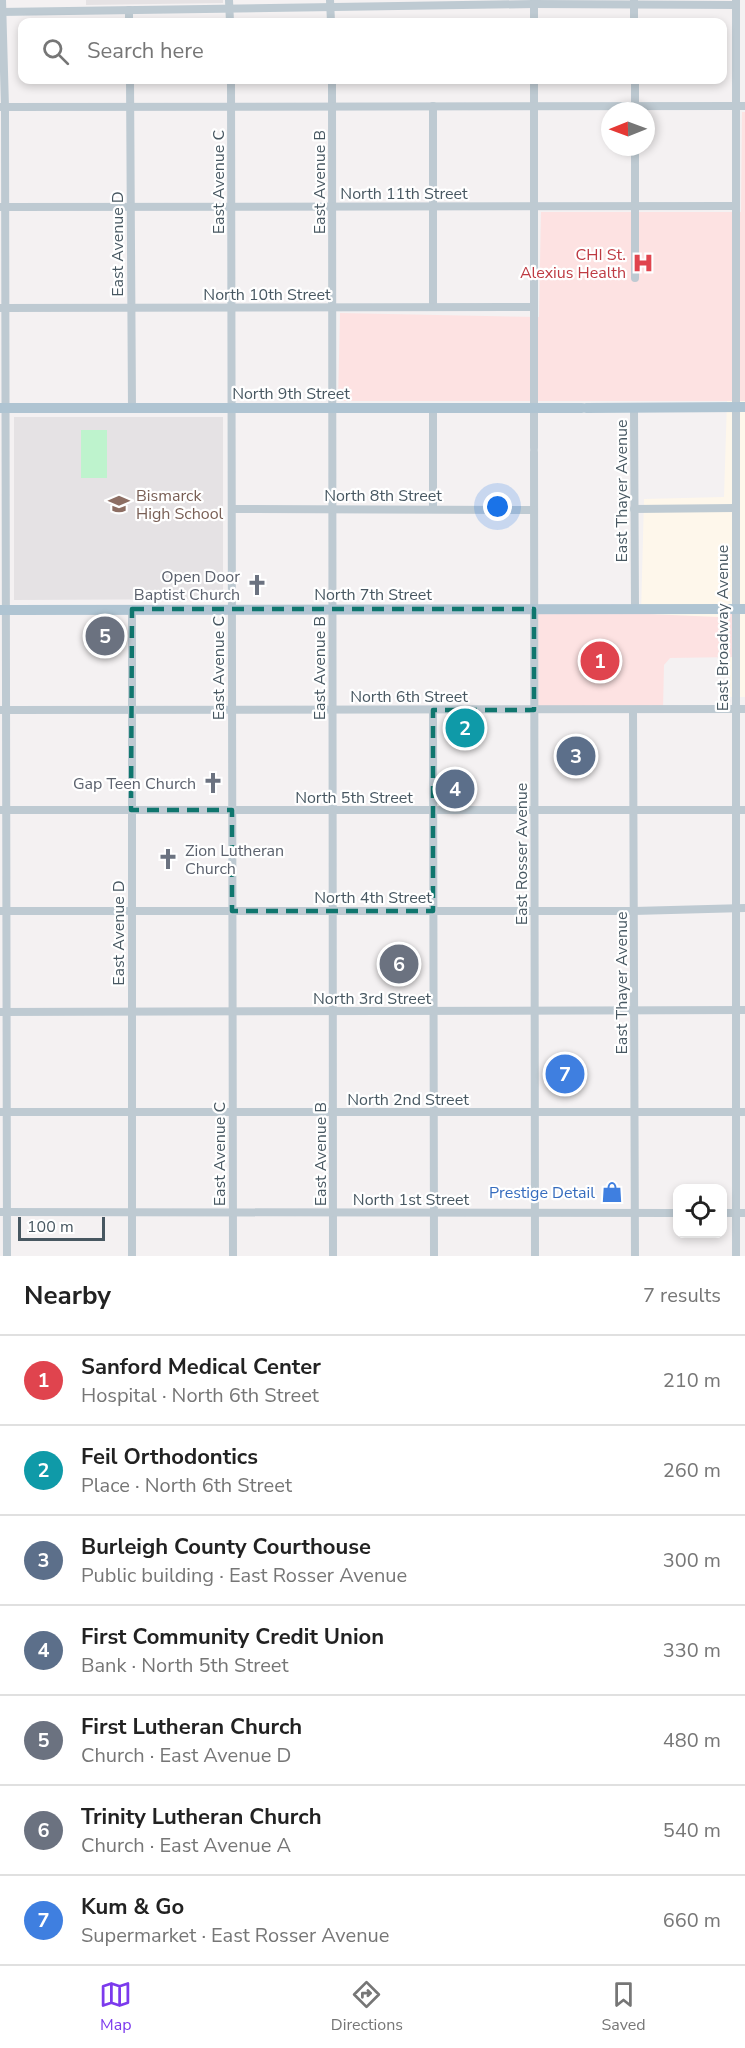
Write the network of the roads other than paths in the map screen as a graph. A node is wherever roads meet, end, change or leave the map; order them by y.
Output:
1 (3, 0) edge
2 (534, 2) edge
3 (634, 2) edge
4 (736, 2) edge
5 (331, 3) edge
6 (230, 4) edge
7 (129, 10) junction
8 (1, 12) edge
9 (129, 18) edge
10 (534, 18) edge
11 (634, 18) edge
12 (130, 84) edge
13 (231, 84) edge
14 (332, 84) edge
15 (534, 84) edge
16 (635, 84) edge
17 (635, 102) edge
18 (130, 106) junction
19 (231, 106) junction
20 (332, 106) junction
21 (433, 106) junction
22 (534, 106) junction
23 (736, 106) junction
24 (745, 106) edge
25 (3, 107) edge
26 (601, 108) edge
27 (655, 108) edge
28 (634, 156) edge
29 (736, 206) junction
30 (2, 207) edge
31 (130, 207) junction
32 (231, 207) junction
33 (332, 207) junction
34 (433, 207) junction
35 (534, 207) junction
36 (635, 207) junction
37 (635, 278) dead end
38 (131, 307) junction
39 (232, 307) junction
40 (333, 307) junction
41 (433, 307) junction
42 (534, 307) junction
43 (3, 308) edge
44 (741, 407) edge
45 (3, 408) edge
46 (231, 408) junction
47 (333, 408) junction
48 (433, 408) junction
49 (535, 408) junction
50 (634, 408) junction
51 (132, 409) junction
52 (434, 508) junction
53 (735, 508) junction
54 (3, 509) edge
55 (232, 509) junction
56 (333, 509) junction
57 (634, 509) junction
58 (534, 510) junction
59 (132, 609) junction
60 (232, 609) junction
61 (333, 609) junction
62 (534, 609) junction
63 (635, 609) junction
64 (740, 609) edge
65 (3, 610) edge
66 (333, 709) junction
67 (736, 709) junction
68 (745, 709) edge
69 (3, 710) edge
70 (131, 710) junction
71 (231, 710) junction
72 (433, 710) junction
73 (534, 710) junction
74 (633, 710) junction
75 (3, 810) edge
76 (131, 810) junction
77 (232, 810) junction
78 (333, 810) junction
79 (433, 810) junction
80 (534, 810) junction
81 (634, 810) junction
82 (741, 810) edge
83 (741, 908) edge
84 (4, 911) edge
85 (132, 911) junction
86 (232, 911) junction
87 (333, 911) junction
88 (433, 911) junction
89 (535, 911) junction
90 (634, 911) junction
91 (735, 1010) junction
92 (745, 1010) edge
93 (535, 1011) junction
94 (635, 1011) junction
95 (4, 1012) edge
96 (132, 1012) junction
97 (232, 1012) junction
98 (333, 1012) junction
99 (434, 1012) junction
100 (4, 1112) edge
101 (333, 1112) junction
102 (434, 1112) junction
103 (535, 1112) junction
104 (635, 1112) junction
105 (736, 1112) junction
106 (745, 1112) edge
107 (131, 1113) junction
108 (232, 1113) junction
109 (3, 1212) edge
110 (233, 1212) junction
111 (132, 1213) junction
112 (333, 1213) junction
113 (434, 1213) junction
114 (535, 1213) junction
115 (635, 1213) junction
116 (673, 1213) edge
117 (727, 1213) edge
118 (736, 1213) junction
119 (745, 1213) edge
120 (7, 1256) edge
121 (132, 1256) edge
122 (233, 1256) edge
123 (333, 1256) edge
124 (434, 1256) edge
125 (535, 1256) edge
126 (635, 1256) edge
127 (736, 1256) edge

1 - 8 street
2 - 3 street
2 - 5 street
2 - 10 street
3 - 4 street
3 - 11 street
4 - 23 street, East Broadway Avenue
5 - 6 street
6 - 7 street
7 - 8 street
7 - 9 street
8 - 25 street
12 - 18 street, East Avenue D
13 - 19 street, East Avenue C
14 - 20 street, East Avenue B
15 - 22 street, East Rosser Avenue
16 - 17 street
18 - 19 street
18 - 25 street
18 - 31 street, East Avenue D
19 - 20 street
19 - 32 street, East Avenue C
20 - 21 street
20 - 33 street, East Avenue B
21 - 22 street
21 - 34 street
22 - 26 street
22 - 35 street, East Rosser Avenue
23 - 24 street
23 - 27 street
23 - 29 street, East Broadway Avenue
25 - 30 street
28 - 36 street
29 - 36 street, North 11th Street
29 - 44 street, East Broadway Avenue
30 - 31 street, North 11th Street
30 - 43 street
31 - 32 street, North 11th Street
31 - 38 street, East Avenue D
32 - 33 street, North 11th Street
32 - 39 street, East Avenue C
33 - 34 street, North 11th Street
33 - 40 street, East Avenue B
34 - 35 street, North 11th Street
34 - 41 street
35 - 36 street, North 11th Street
35 - 42 street, East Rosser Avenue
36 - 37 street
38 - 39 street, North 10th Street
38 - 43 street, North 10th Street
38 - 51 street, East Avenue D
39 - 40 street, North 10th Street
39 - 46 street, East Avenue C
40 - 41 street, North 10th Street
40 - 47 street, East Avenue B
41 - 42 street, North 10th Street
42 - 49 street, East Rosser Avenue
43 - 45 street
44 - 50 main road, North 9th Street
44 - 53 street, East Broadway Avenue
45 - 51 main road, North 9th Street
45 - 54 street
46 - 47 main road, North 9th Street
46 - 51 main road, North 9th Street
46 - 55 street, East Avenue C
47 - 48 main road, North 9th Street
47 - 56 street, East Avenue B
48 - 49 main road, North 9th Street
48 - 52 street
49 - 50 main road, North 9th Street
49 - 58 street, East Rosser Avenue
50 - 57 street, East Thayer Avenue
52 - 56 street, North 8th Street
52 - 58 street, North 8th Street
53 - 57 street
53 - 64 street, East Broadway Avenue
54 - 65 street
55 - 56 street, North 8th Street
55 - 60 street, East Avenue C
56 - 61 street, East Avenue B
57 - 63 street, East Thayer Avenue
58 - 62 street, East Rosser Avenue
59 - 60 main road, North 7th Street
59 - 65 main road, North 7th Street
59 - 70 street, East Avenue D
60 - 61 main road, North 7th Street
60 - 71 street, East Avenue C
61 - 62 main road, North 7th Street
61 - 66 street, East Avenue B
62 - 63 main road, North 7th Street
62 - 73 street, East Rosser Avenue
63 - 64 main road, North 7th Street
64 - 67 street, East Broadway Avenue
65 - 69 street
66 - 71 street, North 6th Street
66 - 72 street, North 6th Street
66 - 78 street, East Avenue B
67 - 68 street, North 6th Street
67 - 74 street, North 6th Street
67 - 82 street, East Broadway Avenue
69 - 70 street, North 6th Street
69 - 75 street
70 - 71 street, North 6th Street
70 - 76 street, East Avenue D
71 - 77 street, East Avenue C
72 - 73 street, North 6th Street
72 - 79 street
73 - 74 street, North 6th Street
73 - 80 street, East Rosser Avenue
74 - 81 street, East Thayer Avenue
75 - 76 street, North 5th Street
75 - 84 street
76 - 77 street, North 5th Street
76 - 85 street, East Avenue D
77 - 78 street, North 5th Street
77 - 86 street, East Avenue C
78 - 79 street, North 5th Street
78 - 87 street, East Avenue B
79 - 80 street, North 5th Street
79 - 88 street
80 - 81 street, North 5th Street
80 - 89 street, East Rosser Avenue
81 - 82 street, North 5th Street
81 - 90 street, East Thayer Avenue
82 - 83 street, East Broadway Avenue
83 - 90 street, North 4th Street
83 - 91 street, East Broadway Avenue
84 - 85 street, North 4th Street
84 - 95 street
85 - 86 street, North 4th Street
85 - 96 street, East Avenue D
86 - 87 street, North 4th Street
86 - 97 street, East Avenue C
87 - 88 street, North 4th Street
87 - 98 street, East Avenue B
88 - 89 street, North 4th Street
88 - 99 street
89 - 90 street, North 4th Street
89 - 93 street, East Rosser Avenue
90 - 94 street, East Thayer Avenue
91 - 92 street, North 3rd Street
91 - 94 street, North 3rd Street
91 - 105 street, East Broadway Avenue
93 - 94 street, North 3rd Street
93 - 99 street, North 3rd Street
93 - 103 street, East Rosser Avenue
94 - 104 street, East Thayer Avenue
95 - 96 street, North 3rd Street
95 - 100 street
96 - 97 street, North 3rd Street
96 - 107 street, East Avenue D
97 - 98 street, North 3rd Street
97 - 108 street, East Avenue C
98 - 99 street, North 3rd Street
98 - 101 street, East Avenue B
99 - 102 street
100 - 107 street, North 2nd Street
100 - 109 street
101 - 102 street, North 2nd Street
101 - 108 street, North 2nd Street
101 - 112 street, East Avenue B
102 - 103 street, North 2nd Street
102 - 113 street
103 - 104 street, North 2nd Street
103 - 114 street, East Rosser Avenue
104 - 105 street, North 2nd Street
104 - 115 street, East Thayer Avenue
105 - 106 street, North 2nd Street
105 - 118 street, East Broadway Avenue
107 - 108 street, North 2nd Street
107 - 111 street, East Avenue D
108 - 110 street, East Avenue C
109 - 111 street, North 1st Street
109 - 120 street
110 - 111 street, North 1st Street
110 - 112 street, North 1st Street
110 - 122 street, East Avenue C
111 - 121 street, East Avenue D
112 - 113 street, North 1st Street
112 - 123 street, East Avenue B
113 - 114 street, North 1st Street
113 - 124 street
114 - 115 street, North 1st Street
114 - 125 street, East Rosser Avenue
115 - 116 street, North 1st Street
115 - 126 street, East Thayer Avenue
117 - 118 street
118 - 119 street
118 - 127 street, East Broadway Avenue

